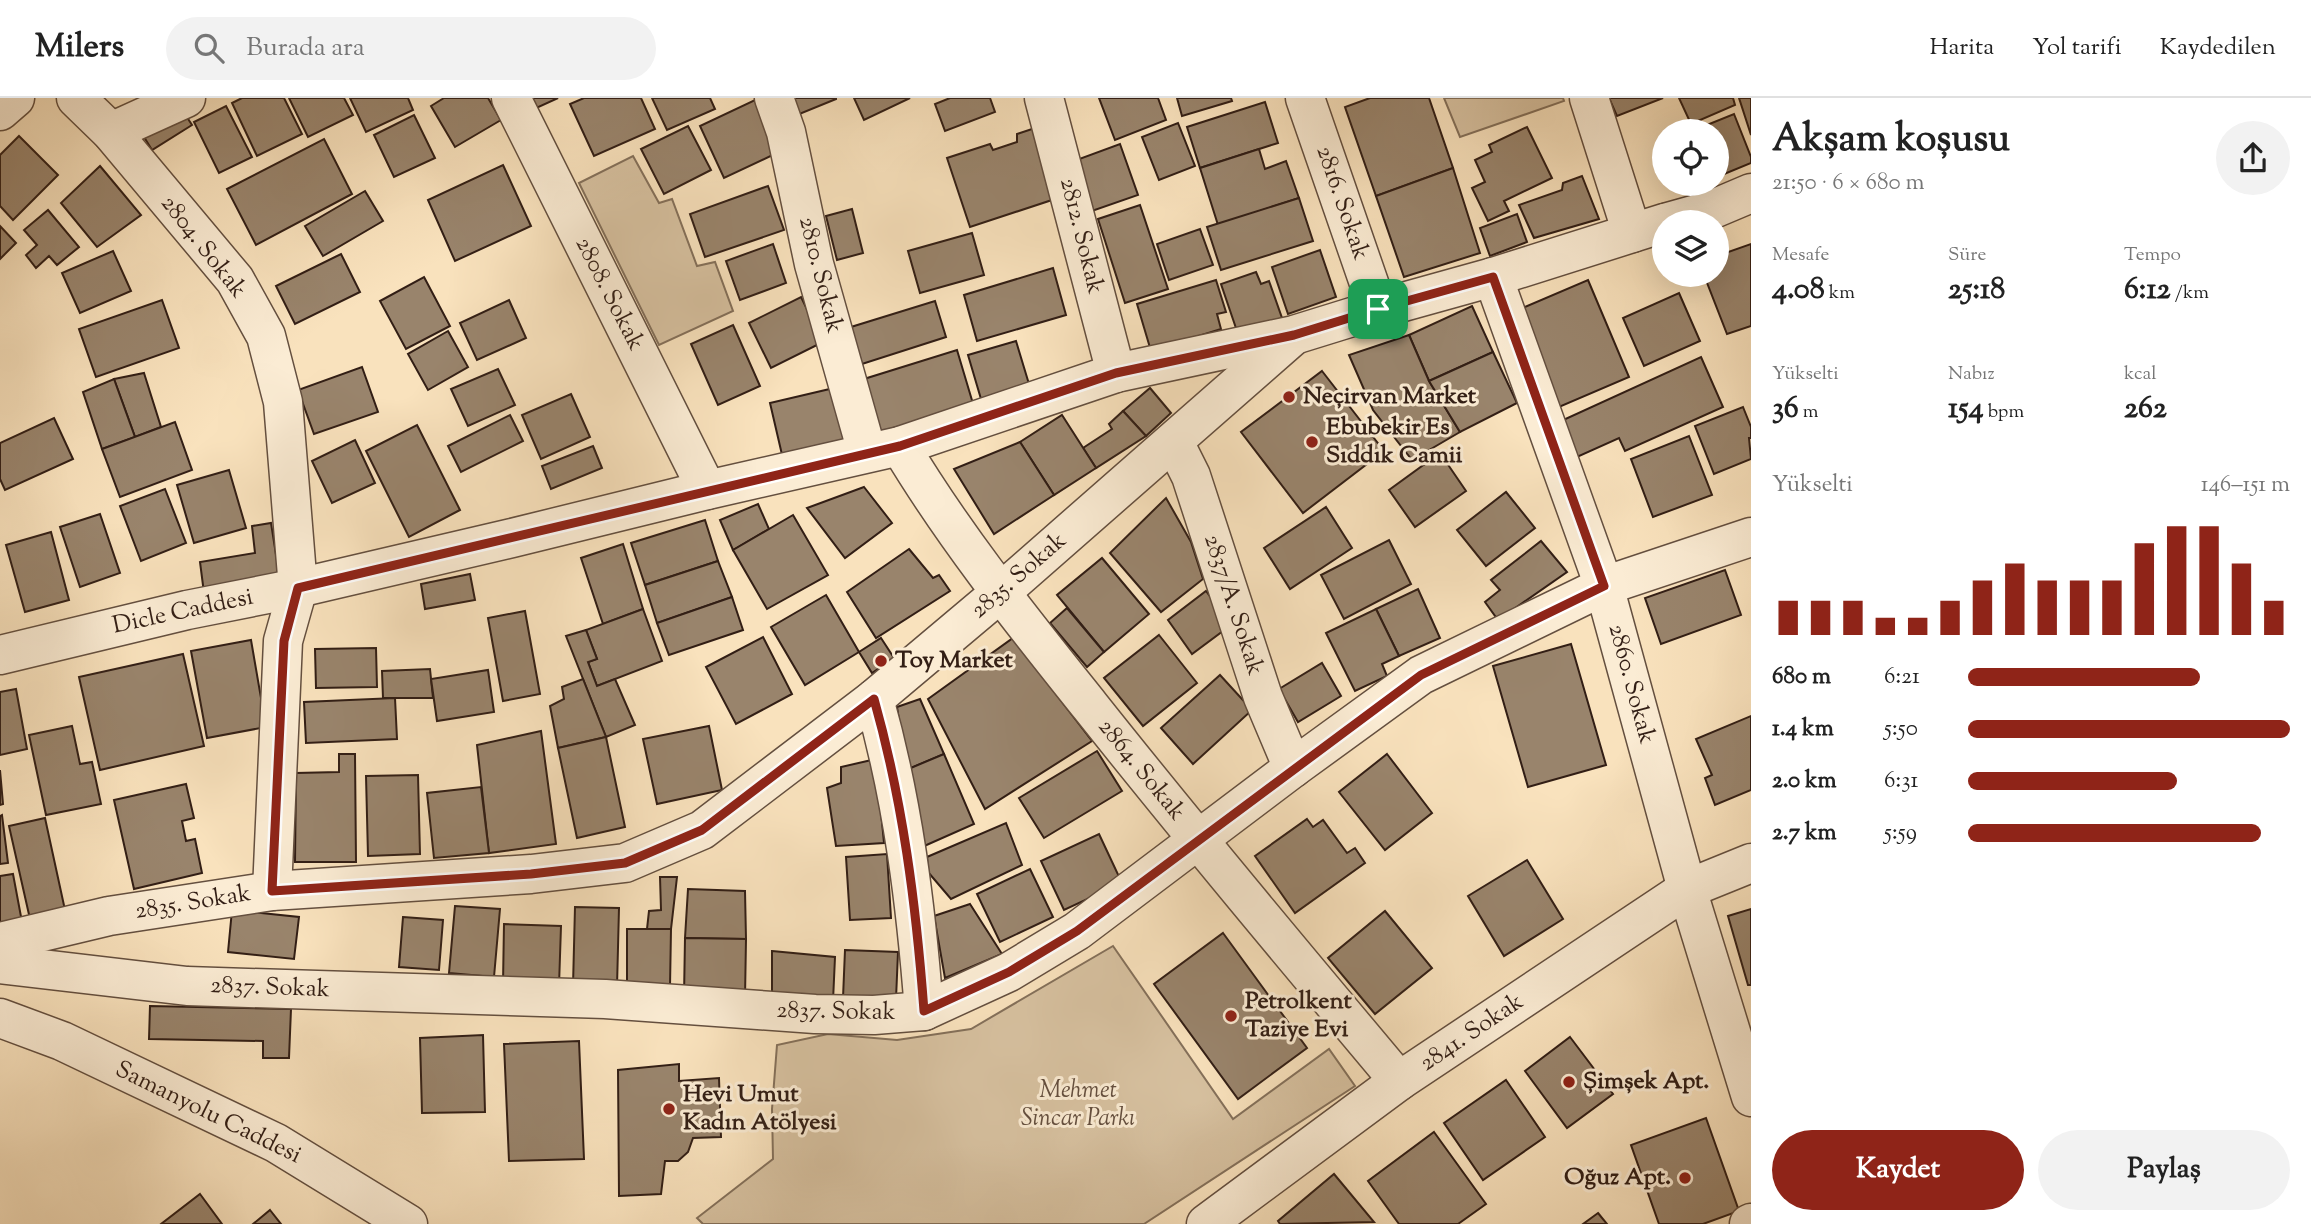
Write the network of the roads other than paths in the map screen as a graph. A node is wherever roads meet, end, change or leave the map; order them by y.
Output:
1 (15, 98) edge
2 (76, 98) edge
3 (186, 98) edge
4 (511, 98) edge
5 (774, 98) edge
6 (1044, 98) edge
7 (1305, 98) edge
8 (1589, 98) edge
9 (0, 111) edge
10 (111, 132) junction
11 (1751, 193) edge
12 (1711, 210) edge
13 (1652, 220) edge
14 (1652, 227) edge
15 (1493, 277) junction
16 (1378, 309) junction
17 (1294, 335) junction
18 (1116, 373) junction
19 (1174, 442) junction
20 (884, 449) junction
21 (707, 490) junction
22 (1751, 537) edge
23 (1604, 586) junction
24 (298, 588) junction
25 (1000, 593) junction
26 (0, 655) edge
27 (874, 699) junction
28 (1293, 768) junction
29 (1198, 841) junction
30 (1751, 863) edge
31 (1688, 889) junction
32 (272, 891) junction
33 (0, 942) edge
34 (0, 964) edge
35 (924, 1011) junction
36 (0, 1018) edge
37 (1399, 1081) junction
38 (1751, 1097) edge
39 (1227, 1218) edge
40 (400, 1222) edge

1 - 9 street
2 - 10 street, 2804. Sokak
3 - 10 street
4 - 21 street, 2808. Sokak
5 - 20 street, 2810. Sokak
6 - 18 street, 2812. Sokak
7 - 16 street, 2816. Sokak
8 - 13 street
10 - 24 street, 2804. Sokak
11 - 12 street, Dicle Caddesi
14 - 15 street, Dicle Caddesi
15 - 16 street, Dicle Caddesi
15 - 23 street, 2860. Sokak
16 - 17 street, Dicle Caddesi
17 - 18 street, Dicle Caddesi
17 - 19 street, 2835. Sokak
18 - 20 street, Dicle Caddesi
19 - 25 street, 2835. Sokak
19 - 28 street, 2837/A. Sokak
20 - 21 street, Dicle Caddesi
20 - 25 street, 2864. Sokak
21 - 24 street, Dicle Caddesi
22 - 23 street, 2837. Sokak
23 - 28 street, 2837. Sokak
23 - 31 street, 2860. Sokak
24 - 26 street, Dicle Caddesi
24 - 32 street, 2804. Sokak
25 - 27 street, 2835. Sokak
25 - 29 street, 2864. Sokak
27 - 32 street, 2835. Sokak
27 - 35 street
28 - 29 street, 2837. Sokak
29 - 35 street, 2837. Sokak
29 - 37 street, 2864. Sokak
30 - 31 street, 2841. Sokak
31 - 37 street, 2841. Sokak
31 - 38 street, 2860. Sokak
32 - 33 street, 2835. Sokak
34 - 35 street, 2837. Sokak
36 - 40 street, Samanyolu Caddesi
37 - 39 street, 2841. Sokak

